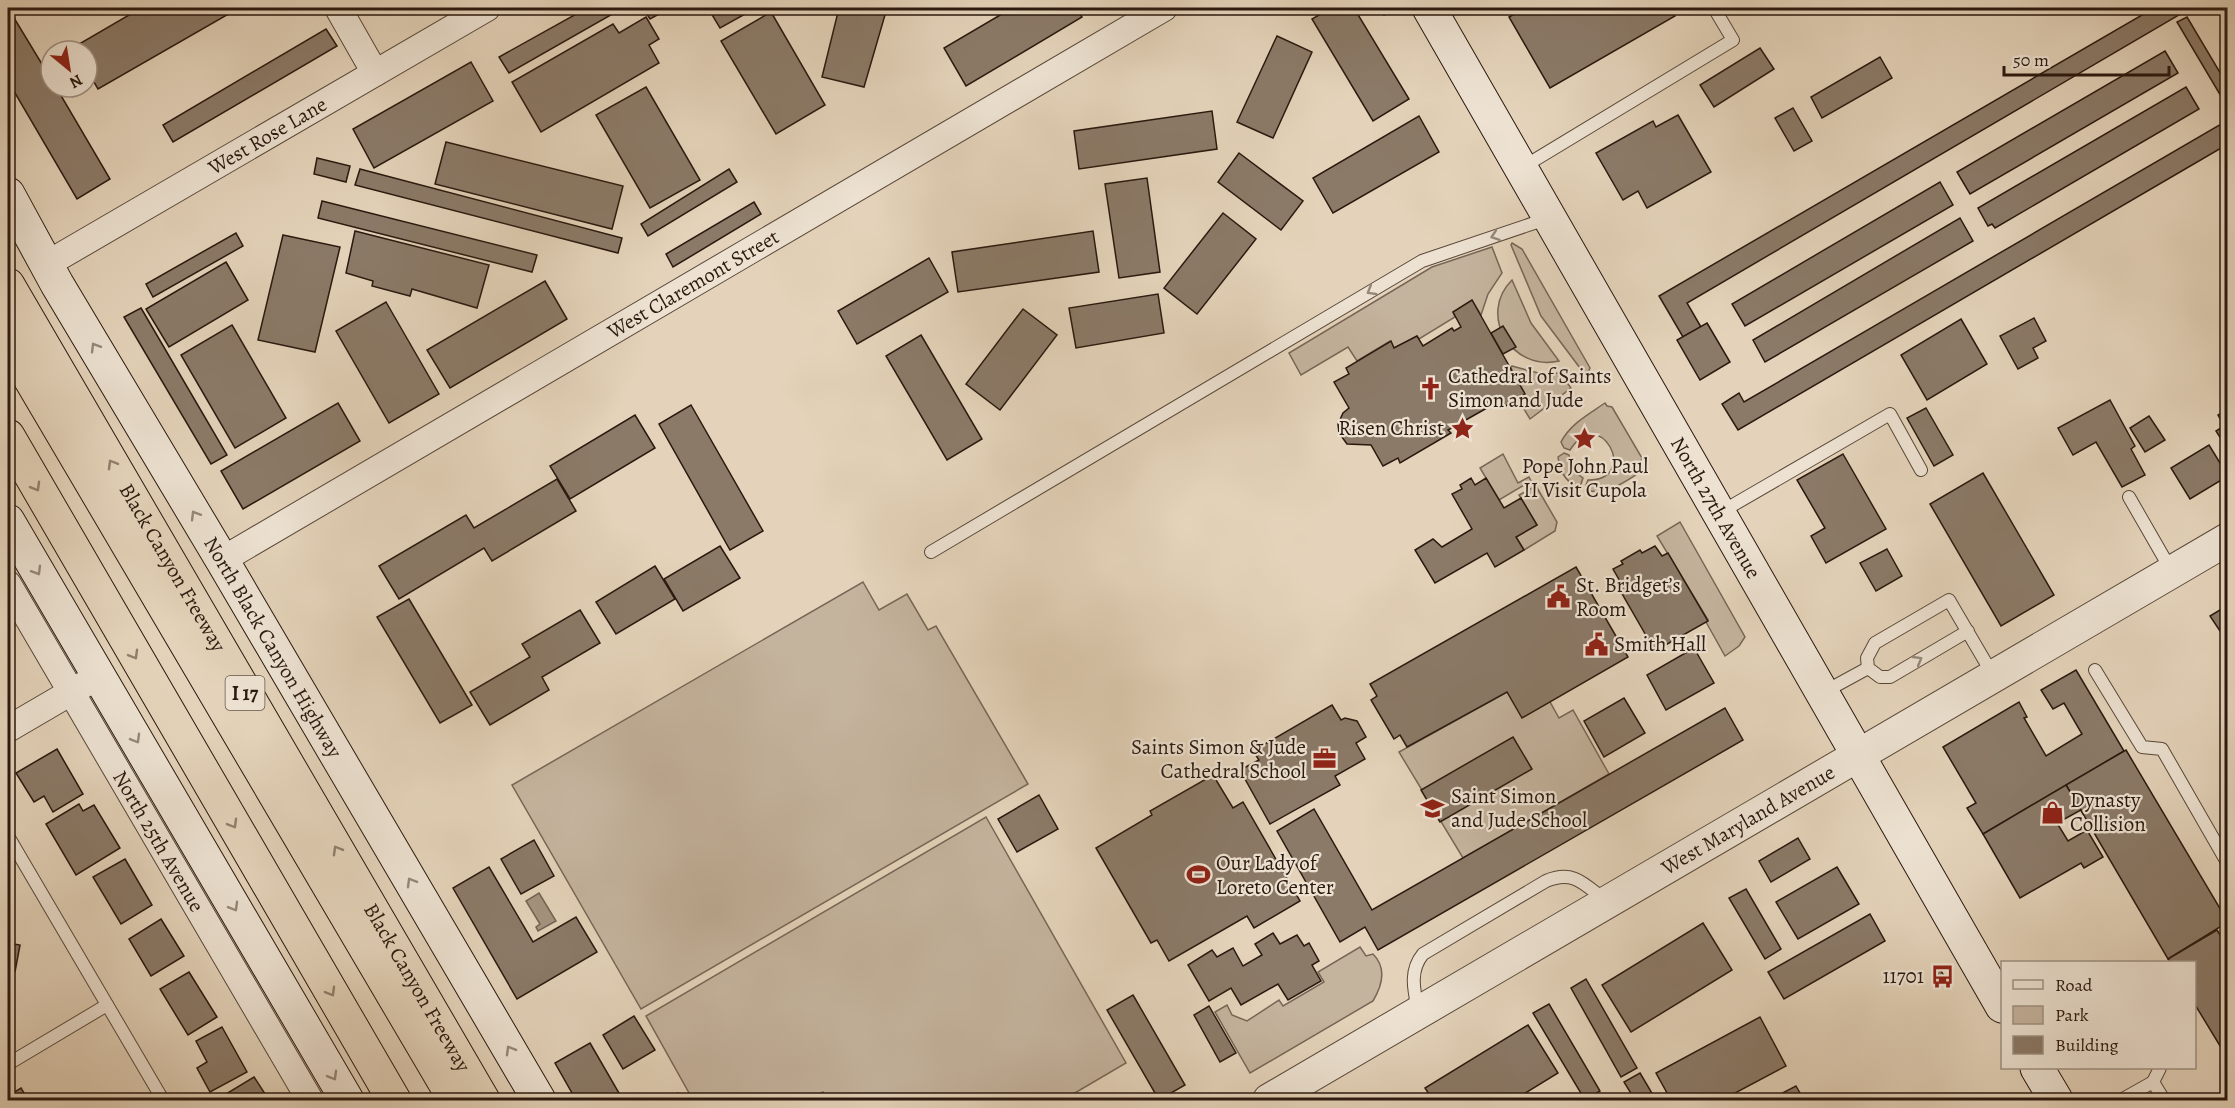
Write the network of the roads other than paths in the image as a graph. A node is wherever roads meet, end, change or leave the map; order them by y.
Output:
1 (338, 8) edge
2 (487, 8) edge
3 (1164, 8) edge
4 (1430, 8) edge
5 (1714, 8) edge
6 (375, 73) junction
7 (1522, 168) junction
8 (8, 194) edge
9 (1550, 218) junction
10 (46, 264) junction
11 (8, 285) edge
12 (8, 341) edge
13 (8, 380) edge
14 (8, 436) edge
15 (1922, 470) dead end
16 (2129, 496) dead end
17 (1720, 512) junction
18 (8, 520) edge
19 (2228, 539) edge
20 (931, 552) dead end
21 (222, 560) junction
22 (2171, 571) junction
23 (8, 584) edge
24 (1968, 631) junction
25 (1868, 668) junction
26 (2095, 670) dead end
27 (1993, 675) junction
28 (99, 676) junction
29 (72, 692) junction
30 (1823, 692) junction
31 (8, 729) edge
32 (1859, 754) junction
33 (8, 836) edge
34 (2228, 864) edge
35 (1606, 902) junction
36 (2001, 1004) edge
37 (107, 1005) junction
38 (1418, 1013) junction
39 (8, 1064) edge
40 (2038, 1069) edge
41 (2160, 1069) edge
42 (2153, 1082) junction
43 (163, 1101) edge
44 (310, 1101) edge
45 (347, 1101) edge
46 (394, 1101) edge
47 (432, 1101) edge
48 (455, 1101) edge
49 (483, 1101) edge
50 (539, 1101) edge
51 (1269, 1101) edge
52 (2056, 1101) edge
53 (2121, 1101) edge
54 (2164, 1101) edge

1 - 6 street
2 - 6 street, West Rose Lane
3 - 21 street, West Claremont Street
4 - 7 main road, North 27th Avenue
5 - 7 lane
6 - 10 street, West Rose Lane
7 - 9 main road, North 27th Avenue
8 - 10 main road, North Black Canyon Highway
9 - 17 main road, North 27th Avenue
9 -> 20 lane
21 -> 10 main road, North Black Canyon Highway
49 -> 11 highway, Black Canyon Freeway / I 17
12 - 48 highway
13 - 47 highway
14 -> 46 highway
15 - 17 lane
16 - 22 lane
17 - 30 main road, North 27th Avenue
18 -> 28 main road
19 - 22 street, West Maryland Avenue
50 -> 21 main road, North Black Canyon Highway
22 - 27 street, West Maryland Avenue
23 - 29 street, North 25th Avenue
25 -> 24 lane
24 - 25 lane
24 - 27 lane
25 - 30 lane
26 - 34 lane
27 - 32 street, West Maryland Avenue
28 - 29 street
28 -> 45 main road
29 - 31 street
29 - 44 street, North 25th Avenue
30 - 32 main road, North 27th Avenue
32 - 35 street, West Maryland Avenue
32 - 36 main road, North 27th Avenue
33 - 37 lane
35 - 38 street, West Maryland Avenue
35 - 38 lane
37 - 39 lane
37 - 43 lane
38 - 51 street, West Maryland Avenue
40 - 52 main road
41 - 42 lane
42 - 53 lane
42 - 54 lane

